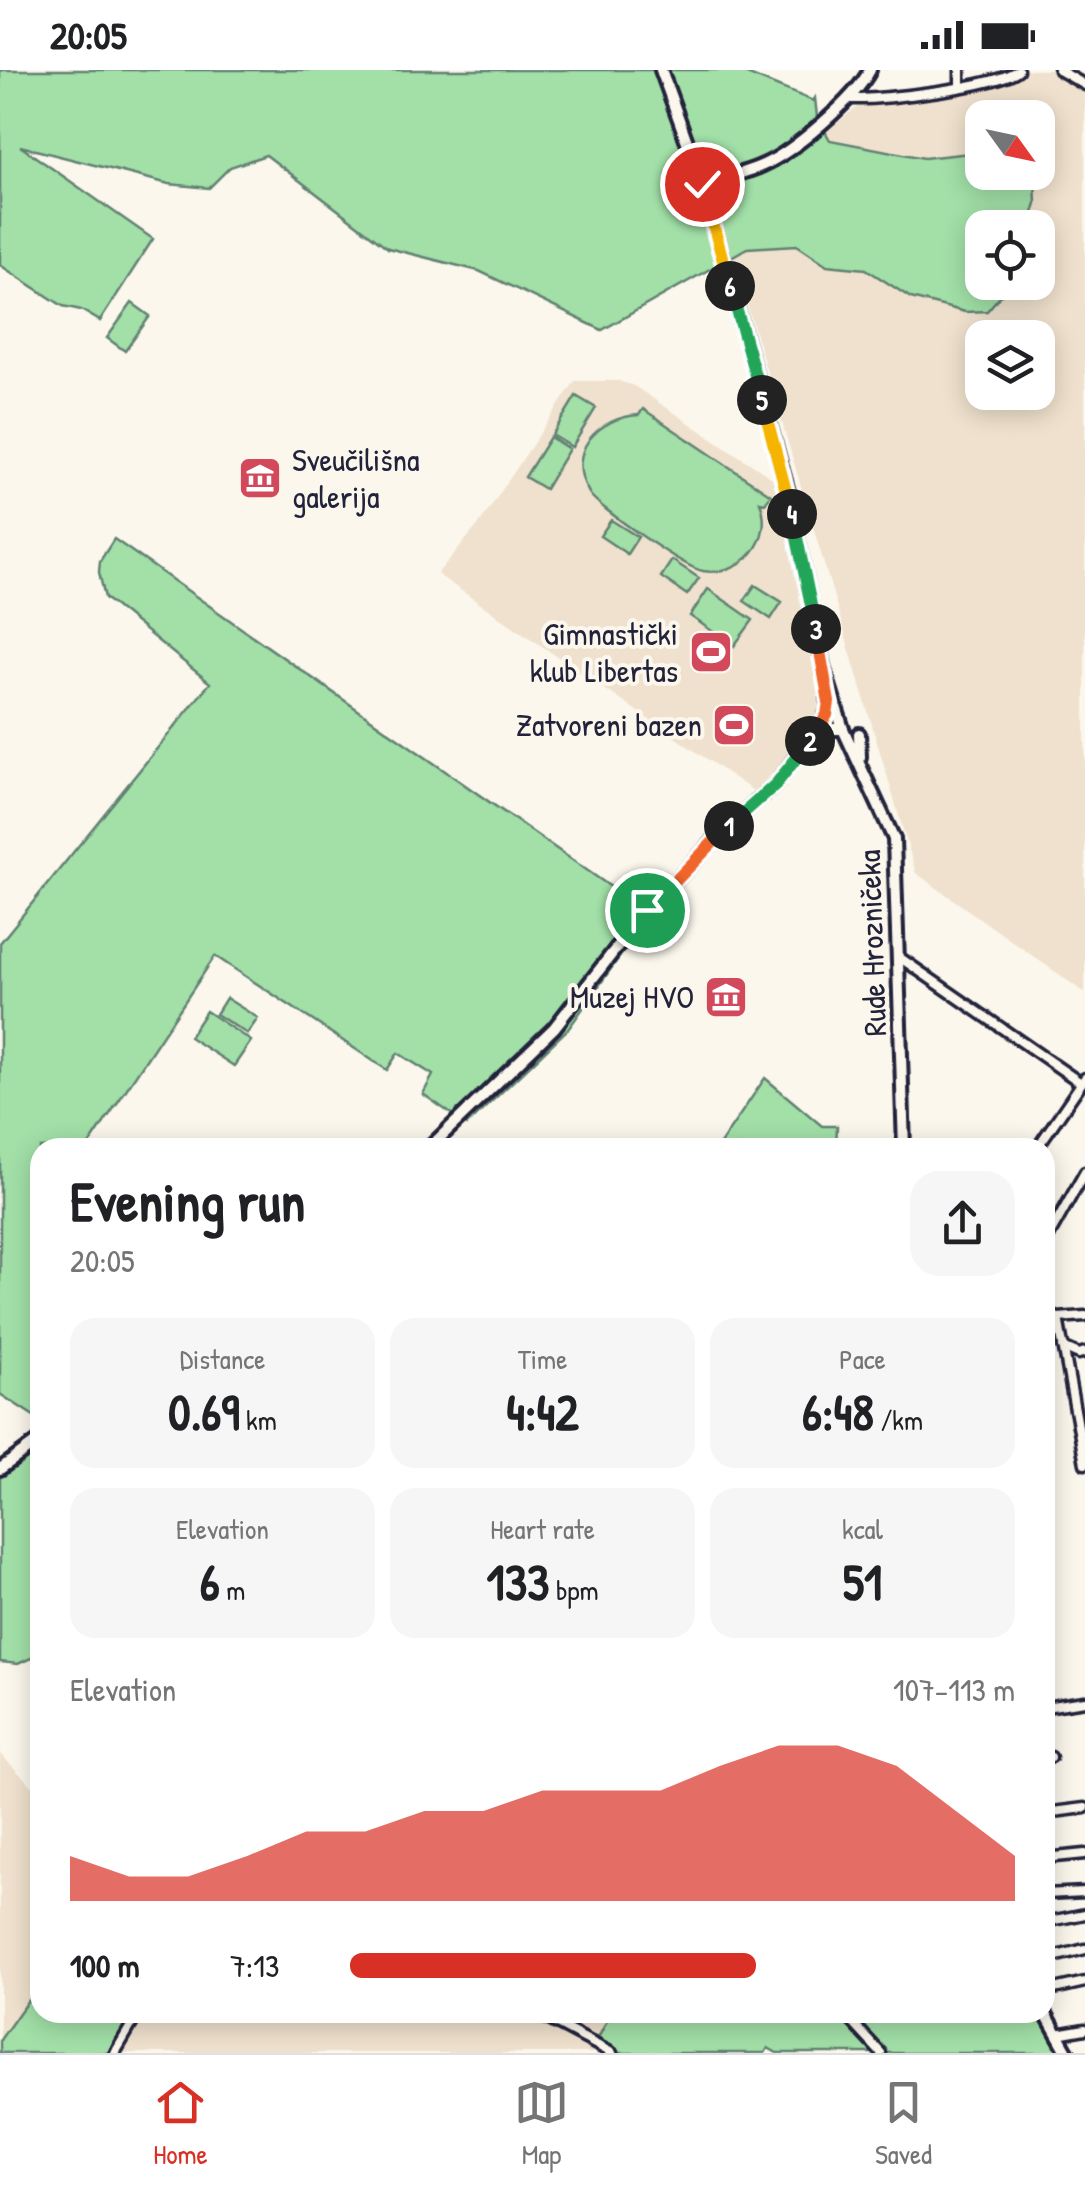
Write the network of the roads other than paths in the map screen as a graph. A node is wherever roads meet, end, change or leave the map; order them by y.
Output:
1 (661, 70) edge
2 (870, 70) edge
3 (960, 70) edge
4 (1018, 70) edge
5 (1059, 70) edge
6 (1085, 84) edge
7 (960, 86) junction
8 (850, 98) junction
9 (702, 184) junction
10 (824, 669) junction
11 (822, 724) junction
12 (842, 724) junction
13 (859, 734) dead end
14 (809, 742) junction
15 (862, 768) junction
16 (899, 957) junction
17 (1083, 1081) edge
18 (439, 1138) edge
19 (904, 1138) edge
20 (1043, 1138) edge
21 (1085, 1172) edge
22 (1055, 1225) edge
23 (1055, 1316) edge
24 (1085, 1316) edge
25 (1058, 1318) junction
26 (1063, 1347) junction
27 (1085, 1352) edge
28 (30, 1448) edge
29 (1085, 1464) edge
30 (0, 1470) edge
31 (1085, 1701) edge
32 (1055, 1706) edge
33 (1085, 1808) edge
34 (1055, 1812) edge
35 (1085, 1854) edge
36 (1055, 1857) edge
37 (1085, 1892) edge
38 (1055, 1894) edge
39 (1085, 1914) edge
40 (1055, 1920) edge
41 (1085, 1949) edge
42 (1055, 1956) edge
43 (1085, 1982) edge
44 (1055, 1989) edge
45 (133, 2023) edge
46 (555, 2023) edge
47 (853, 2023) edge
48 (1052, 2023) edge
49 (1085, 2030) edge
50 (1058, 2034) junction
51 (115, 2053) edge
52 (612, 2053) edge
53 (882, 2053) edge
54 (1068, 2053) edge

1 - 9 street
2 - 8 street
3 - 7 street
4 - 7 street
5 - 6 street
7 - 8 street
8 - 9 street
9 - 10 street
10 - 11 street
10 - 12 street, Rude Hrozničeka
11 - 12 street
11 - 14 street
12 - 14 street
12 - 15 street, Rude Hrozničeka
13 - 15 street
14 - 18 street
15 - 16 street, Rude Hrozničeka
16 - 17 street
16 - 19 street, Rude Hrozničeka
17 - 20 street
21 - 22 street
23 - 25 street
24 - 25 street
25 - 26 street
26 - 27 street
26 - 29 street
28 - 30 street
31 - 32 street
33 - 34 street
35 - 36 street
37 - 38 street
39 - 40 street
41 - 42 street
43 - 44 street
45 - 51 street
46 - 52 street
47 - 53 street
48 - 50 street
49 - 50 street
50 - 54 street

